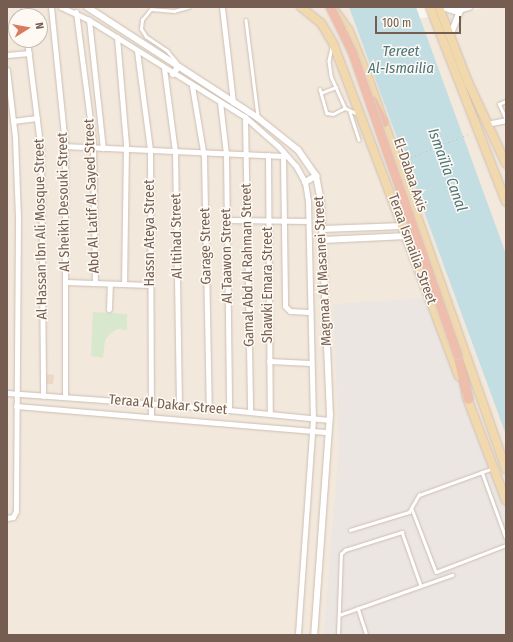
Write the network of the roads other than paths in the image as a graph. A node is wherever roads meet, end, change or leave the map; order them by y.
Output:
1 (51, 7) edge
2 (61, 7) edge
3 (87, 7) edge
4 (188, 7) edge
5 (222, 7) edge
6 (301, 7) edge
7 (330, 7) edge
8 (336, 7) edge
9 (430, 7) edge
10 (439, 7) edge
11 (442, 7) edge
12 (469, 7) edge
13 (460, 11) junction
14 (76, 12) junction
15 (89, 20) junction
16 (246, 20) dead end
17 (450, 36) junction
18 (117, 37) junction
19 (333, 43) junction
20 (28, 48) edge
21 (137, 51) junction
22 (29, 53) junction
23 (7, 54) edge
24 (178, 67) junction
25 (164, 68) junction
26 (7, 70) edge
27 (173, 74) junction
28 (8, 80) edge
29 (192, 86) junction
30 (336, 87) junction
31 (320, 88) dead end
32 (321, 93) junction
33 (506, 101) edge
34 (220, 102) junction
35 (233, 102) junction
36 (345, 108) junction
37 (350, 112) junction
38 (361, 114) junction
39 (245, 117) junction
40 (37, 118) junction
41 (258, 118) junction
42 (506, 120) edge
43 (13, 121) junction
44 (384, 122) junction
45 (486, 124) junction
46 (359, 140) dead end
47 (65, 146) junction
48 (93, 147) junction
49 (103, 148) junction
50 (126, 149) junction
51 (150, 150) junction
52 (175, 151) junction
53 (204, 152) junction
54 (226, 154) junction
55 (247, 154) junction
56 (504, 154) edge
57 (268, 156) junction
58 (285, 156) junction
59 (506, 164) edge
60 (316, 176) junction
61 (305, 182) junction
62 (506, 202) edge
63 (227, 220) junction
64 (248, 221) junction
65 (268, 221) junction
66 (284, 221) junction
67 (308, 221) junction
68 (404, 226) junction
69 (322, 229) junction
70 (407, 236) junction
71 (322, 240) junction
72 (66, 282) junction
73 (95, 283) junction
74 (110, 284) junction
75 (124, 284) junction
76 (150, 285) junction
77 (109, 309) dead end
78 (309, 312) junction
79 (269, 361) junction
80 (310, 363) junction
81 (7, 393) edge
82 (16, 394) junction
83 (42, 396) junction
84 (65, 397) junction
85 (468, 399) junction
86 (152, 403) junction
87 (179, 405) junction
88 (16, 406) junction
89 (209, 408) junction
90 (229, 410) junction
91 (250, 412) junction
92 (270, 414) junction
93 (151, 415) junction
94 (313, 419) junction
95 (329, 420) junction
96 (313, 431) junction
97 (328, 432) junction
98 (493, 468) junction
99 (506, 470) edge
100 (482, 472) junction
101 (506, 501) edge
102 (412, 508) junction
103 (7, 518) edge
104 (350, 530) dead end
105 (506, 538) edge
106 (506, 545) edge
107 (452, 575) dead end
108 (420, 586) junction
109 (358, 608) junction
110 (338, 615) junction
111 (298, 635) edge
112 (314, 635) edge
113 (338, 635) edge
114 (367, 635) edge

1 - 47 street, Al Sheikh Desouki Street
2 - 14 street, Magmaa Al Masanei Street
3 - 24 street
4 - 24 lane, Magmaa Al Masanei Street
5 - 35 street
6 - 19 main road, Teraa Ismailia Street
7 - 44 main road, Teraa Ismailia Street
7 - 85 highway, El-Dabaa Axis, bridge
8 - 44 highway, bridge
9 - 62 main road
10 - 17 main road
11 - 13 street
12 - 13 street
13 - 17 street
14 - 15 street, Magmaa Al Masanei Street
14 - 48 street, Abd Al Latif Al Sayed Street
15 - 18 street, Magmaa Al Masanei Street
15 - 49 street
16 - 41 lane
17 - 45 main road
18 - 21 street, Magmaa Al Masanei Street
18 - 50 street
19 - 30 lane
19 - 38 main road, Teraa Ismailia Street
20 - 22 street, Al Hassan Ibn Ali Mosque Street
21 - 25 street, Magmaa Al Masanei Street
21 - 51 street, Hassn Ateya Street
22 - 23 street
22 - 40 street, Al Hassan Ibn Ali Mosque Street
24 - 27 street
24 - 35 street, Magmaa Al Masanei Street
25 - 27 street, Magmaa Al Masanei Street
25 - 52 street, Al Itihad Street
26 - 28 street
27 - 29 street, Magmaa Al Masanei Street
28 - 43 street
29 - 34 street, Magmaa Al Masanei Street
29 - 53 street, Garage Street
30 - 32 lane
30 - 36 lane
31 - 32 lane
32 - 36 lane
33 - 42 lane
34 - 39 street, Magmaa Al Masanei Street
34 - 54 street, Al Taawon Street
35 - 41 street, Magmaa Al Masanei Street
36 - 37 lane
37 - 38 lane
37 - 46 lane
38 - 68 main road, Teraa Ismailia Street
39 - 55 street, Gamal Abd Al Rahman Street
39 - 58 street, Magmaa Al Masanei Street
40 - 43 street
40 - 83 street, Al Hassan Ibn Ali Mosque Street
41 - 60 street, Magmaa Al Masanei Street
42 - 45 street
43 - 82 street
44 - 99 main road, Teraa Ismailia Street
45 - 56 main road
47 - 48 street
47 - 72 street, Al Sheikh Desouki Street
48 - 49 street
48 - 73 street, Abd Al Latif Al Sayed Street
49 - 50 street
50 - 51 street
50 - 75 street
51 - 52 street
51 - 76 street, Hassn Ateya Street
52 - 53 street
52 - 87 street, Al Itihad Street
53 - 54 street
53 - 89 street, Garage Street
54 - 55 street
54 - 63 street, Al Taawon Street
55 - 57 street
55 - 64 street, Gamal Abd Al Rahman Street
56 - 59 main road
57 - 58 street
57 - 65 street, Shawki Emara Street
58 - 61 street, Magmaa Al Masanei Street
58 - 66 street
60 - 61 street
60 - 69 street, Magmaa Al Masanei Street
61 - 67 street, Magmaa Al Masanei Street
63 - 64 street
63 - 90 street, Al Taawon Street
64 - 65 street
64 - 91 street, Gamal Abd Al Rahman Street
65 - 66 street
65 - 79 street, Shawki Emara Street
66 - 67 street
66 - 78 street
67 - 78 street, Magmaa Al Masanei Street
68 - 69 street
68 - 70 main road, Teraa Ismailia Street
69 - 71 street, Magmaa Al Masanei Street
70 - 71 street
70 - 85 main road, Teraa Ismailia Street
71 - 95 street, Magmaa Al Masanei Street
72 - 73 street
72 - 84 street, Al Sheikh Desouki Street
73 - 74 street
74 - 75 street
74 - 77 street
75 - 76 street
76 - 86 street, Hassn Ateya Street
78 - 80 street, Magmaa Al Masanei Street
79 - 80 street
79 - 92 street, Shawki Emara Street
80 - 94 street, Magmaa Al Masanei Street
81 - 82 street, Teraa Al Dakar Street
82 - 83 street, Teraa Al Dakar Street
82 - 88 street
83 - 84 street, Teraa Al Dakar Street
84 - 86 street, Teraa Al Dakar Street
85 - 98 main road, Teraa Ismailia Street
86 - 87 street, Teraa Al Dakar Street
86 - 93 street, Hassn Ateya Street
87 - 89 street, Teraa Al Dakar Street
88 - 93 street, Teraa Al Dakar Street
88 - 103 street
89 - 90 street, Teraa Al Dakar Street
90 - 91 street, Teraa Al Dakar Street
91 - 92 street, Teraa Al Dakar Street
92 - 94 street, Teraa Al Dakar Street
93 - 96 street, Teraa Al Dakar Street
94 - 95 street, Teraa Al Dakar Street
94 - 96 street, Magmaa Al Masanei Street
95 - 97 street, Magmaa Al Masanei Street
96 - 97 street, Teraa Al Dakar Street
96 - 111 street, Magmaa Al Masanei Street
97 - 112 street, Magmaa Al Masanei Street
98 - 100 lane
98 - 101 main road, Teraa Ismailia Street
100 - 102 lane
100 - 105 lane
102 - 104 lane
102 - 106 lane
107 - 108 lane
108 - 109 lane
108 - 110 lane
109 - 110 lane
109 - 114 lane
110 - 113 lane

